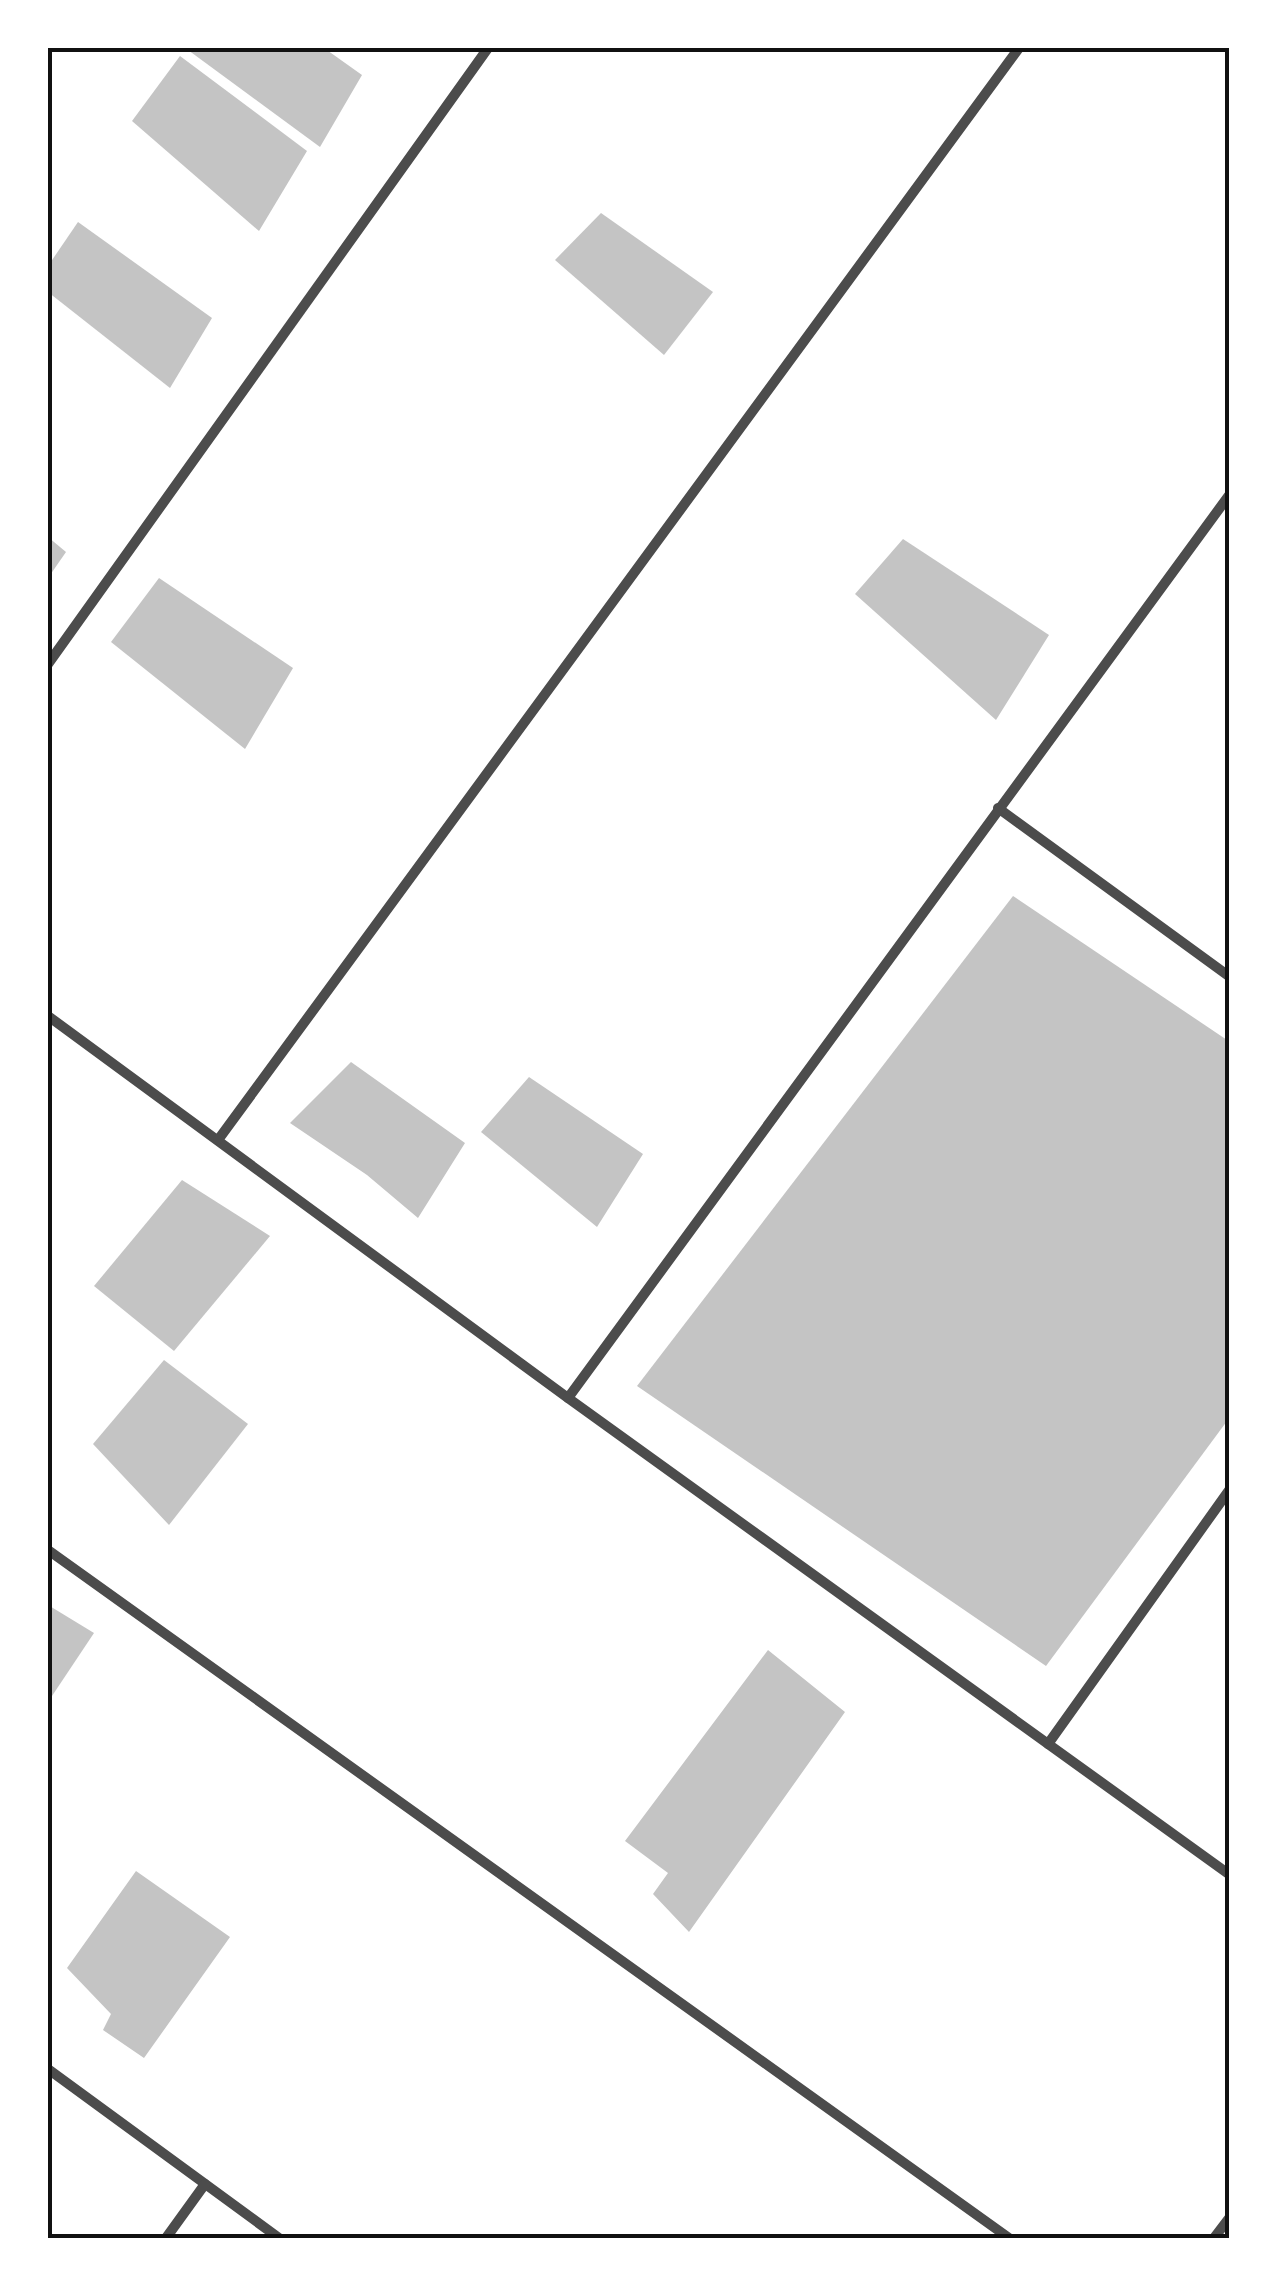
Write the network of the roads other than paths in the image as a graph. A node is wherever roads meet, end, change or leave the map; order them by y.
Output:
1 (488, 48) edge
2 (1020, 48) edge
3 (1230, 494) edge
4 (48, 664) edge
5 (998, 808) junction
6 (1230, 978) edge
7 (48, 1016) edge
8 (218, 1140) junction
9 (568, 1398) junction
10 (1230, 1489) edge
11 (48, 1550) edge
12 (1048, 1744) junction
13 (1230, 1875) edge
14 (48, 2069) edge
15 (205, 2184) junction
16 (1230, 2217) edge
17 (166, 2238) edge
18 (279, 2238) edge
19 (1009, 2238) edge
20 (1214, 2238) edge

1 - 4 street
2 - 8 street
3 - 5 street
5 - 6 street
5 - 9 street
7 - 8 street
8 - 9 street
9 - 12 street
10 - 12 street
11 - 19 street
12 - 13 street
14 - 15 street
15 - 17 street
15 - 18 street
16 - 20 street

